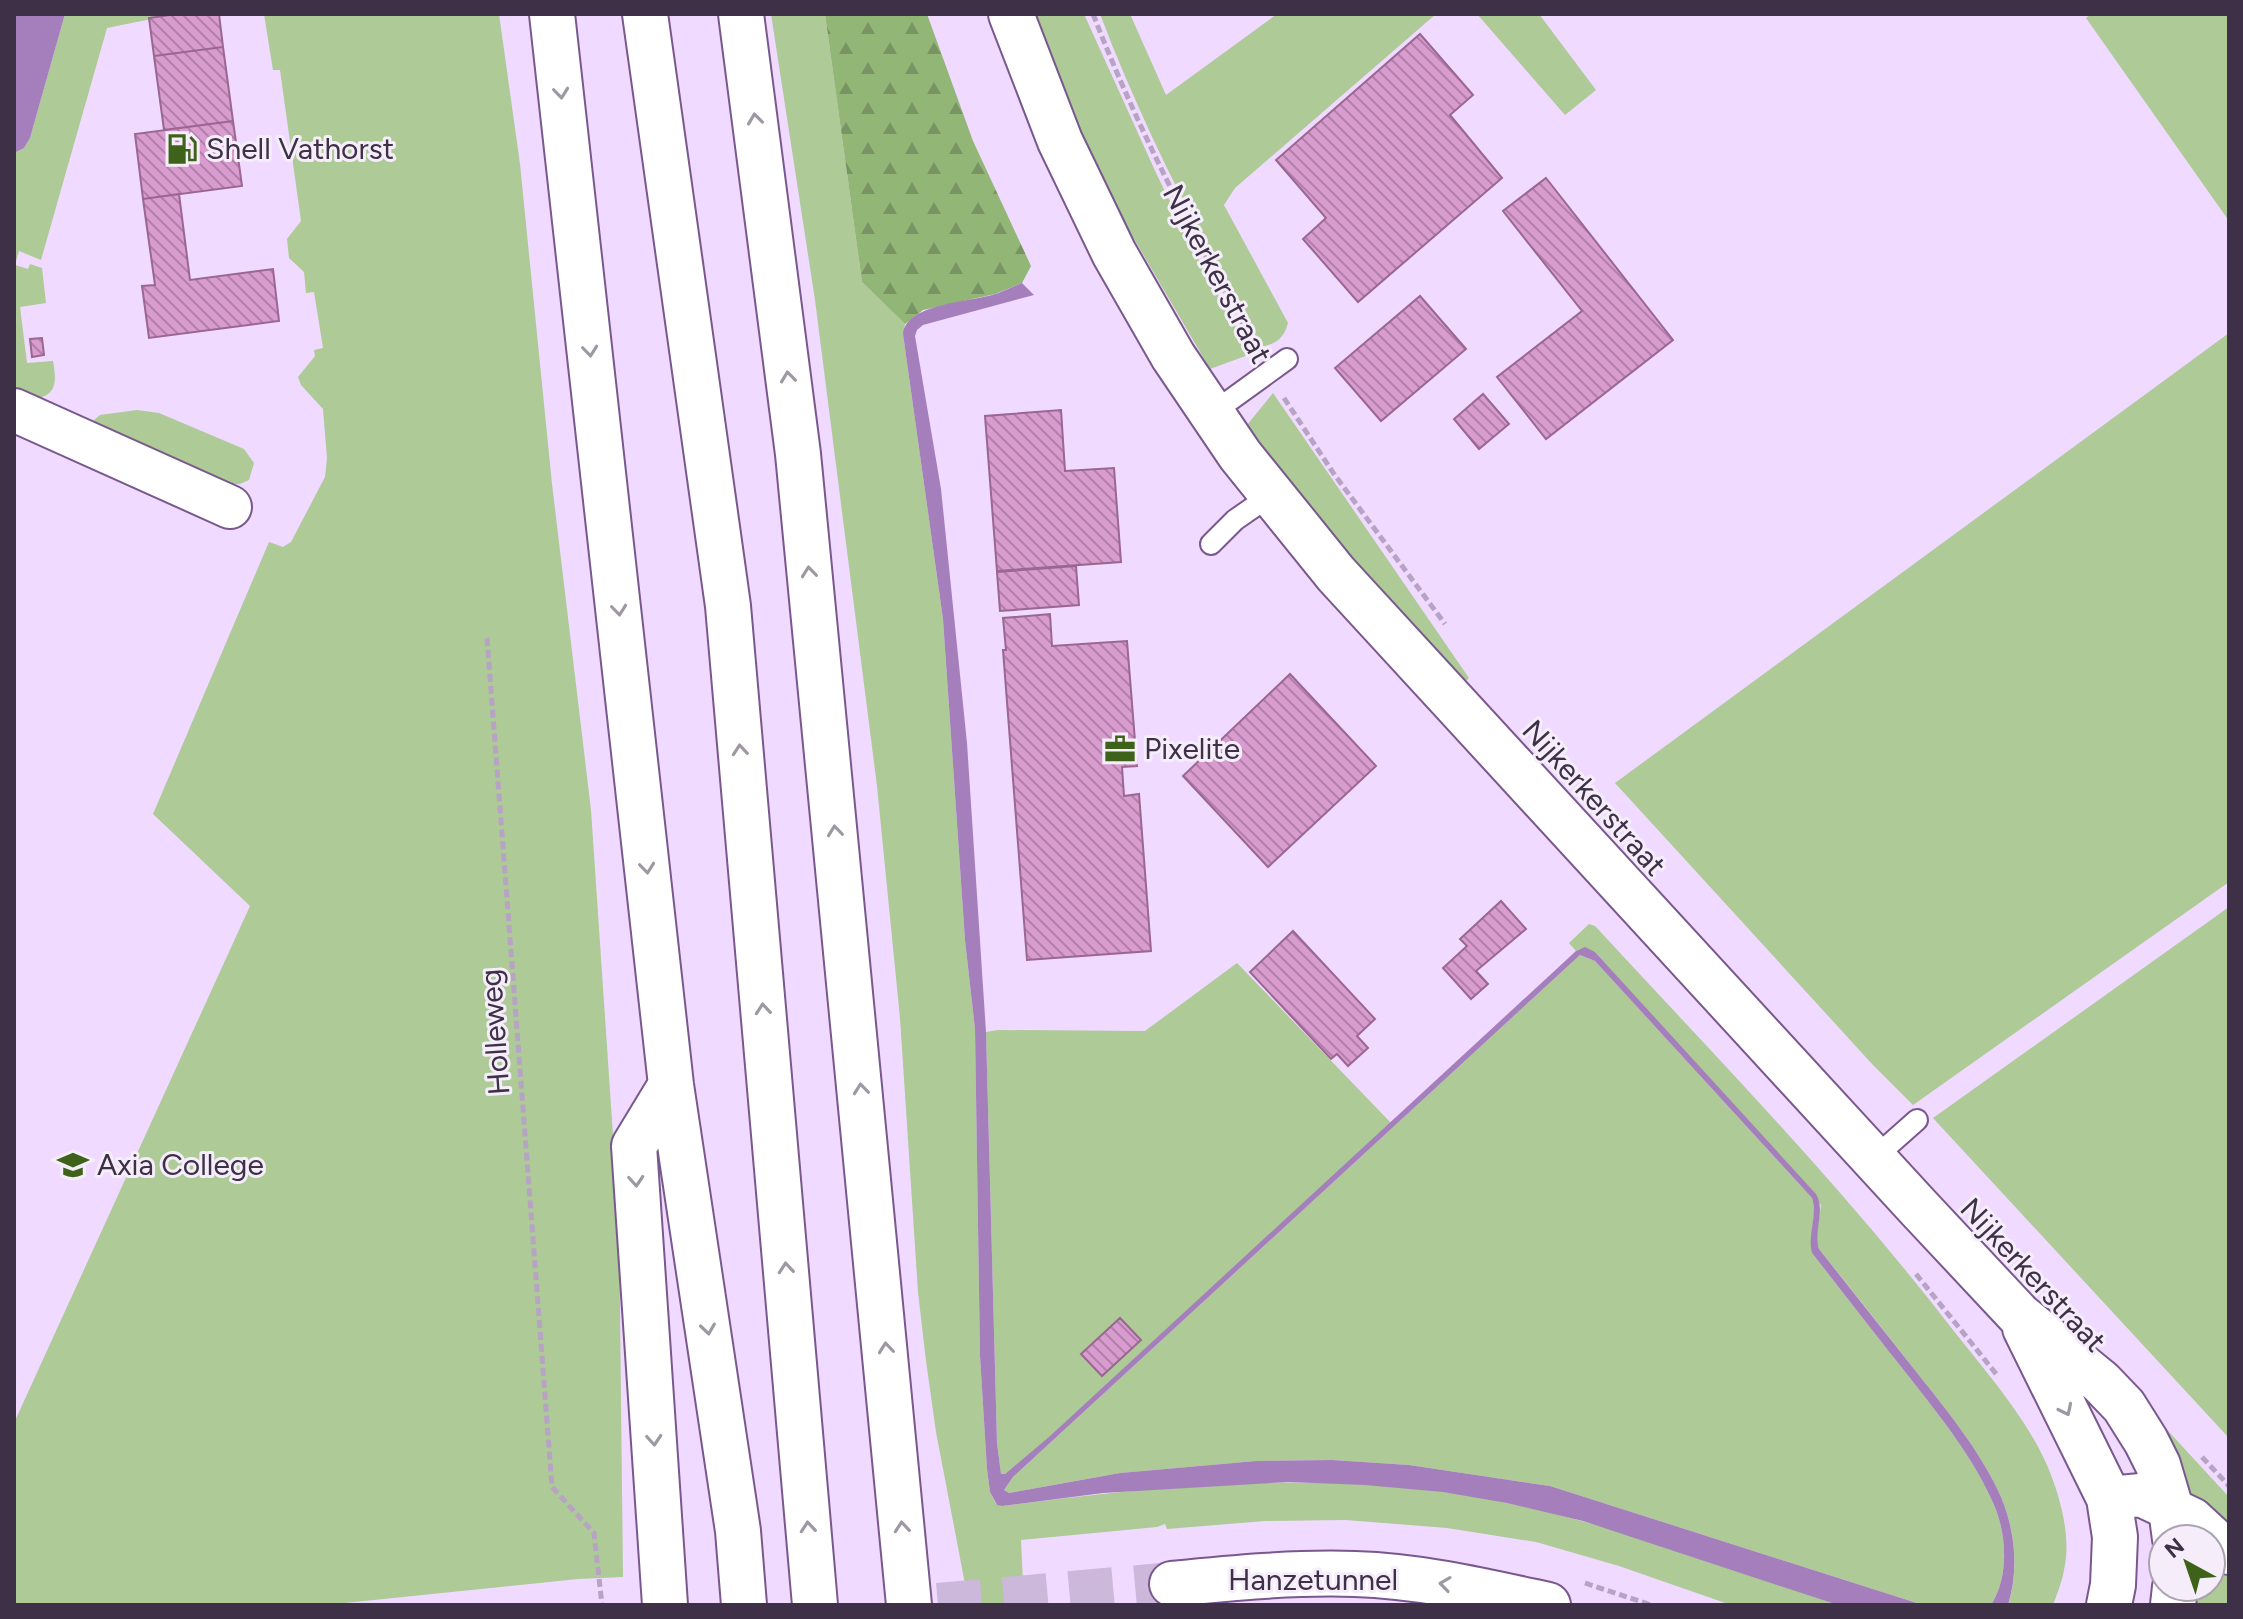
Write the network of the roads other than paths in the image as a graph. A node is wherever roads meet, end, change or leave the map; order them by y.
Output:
1 (552, 14) edge
2 (645, 14) edge
3 (741, 14) edge
4 (1011, 14) edge
5 (1287, 359) dead end
6 (14, 410) edge
7 (1211, 414) junction
8 (1271, 495) junction
9 (230, 507) dead end
10 (1211, 544) dead end
11 (671, 1085) junction
12 (1917, 1120) dead end
13 (1873, 1159) junction
14 (2019, 1315) junction
15 (2109, 1498) junction
16 (2172, 1523) edge
17 (2173, 1523) edge
18 (2177, 1523) edge
19 (2196, 1523) edge
20 (1172, 1584) tunnel mouth
21 (665, 1605) edge
22 (744, 1605) edge
23 (815, 1605) edge
24 (909, 1605) edge
25 (1548, 1605) edge
26 (2109, 1605) edge

1 -> 11 main road
23 -> 2 main road
24 -> 3 main road
4 - 7 main road, Nijkerkerstraat
5 - 7 lane
6 - 9 street
7 - 8 main road, Nijkerkerstraat
8 - 10 lane
8 - 13 main road, Nijkerkerstraat
11 -> 21 main road
11 -> 22 main road
12 - 13 lane
13 - 14 main road, Nijkerkerstraat
14 -> 15 main road, Nijkerkerstraat
14 - 17 main road, Nijkerkerstraat
15 - 16 street
15 - 26 main road, Nijkerkerstraat
18 - 19 street
25 -> 20 main road, Hanzetunnel

